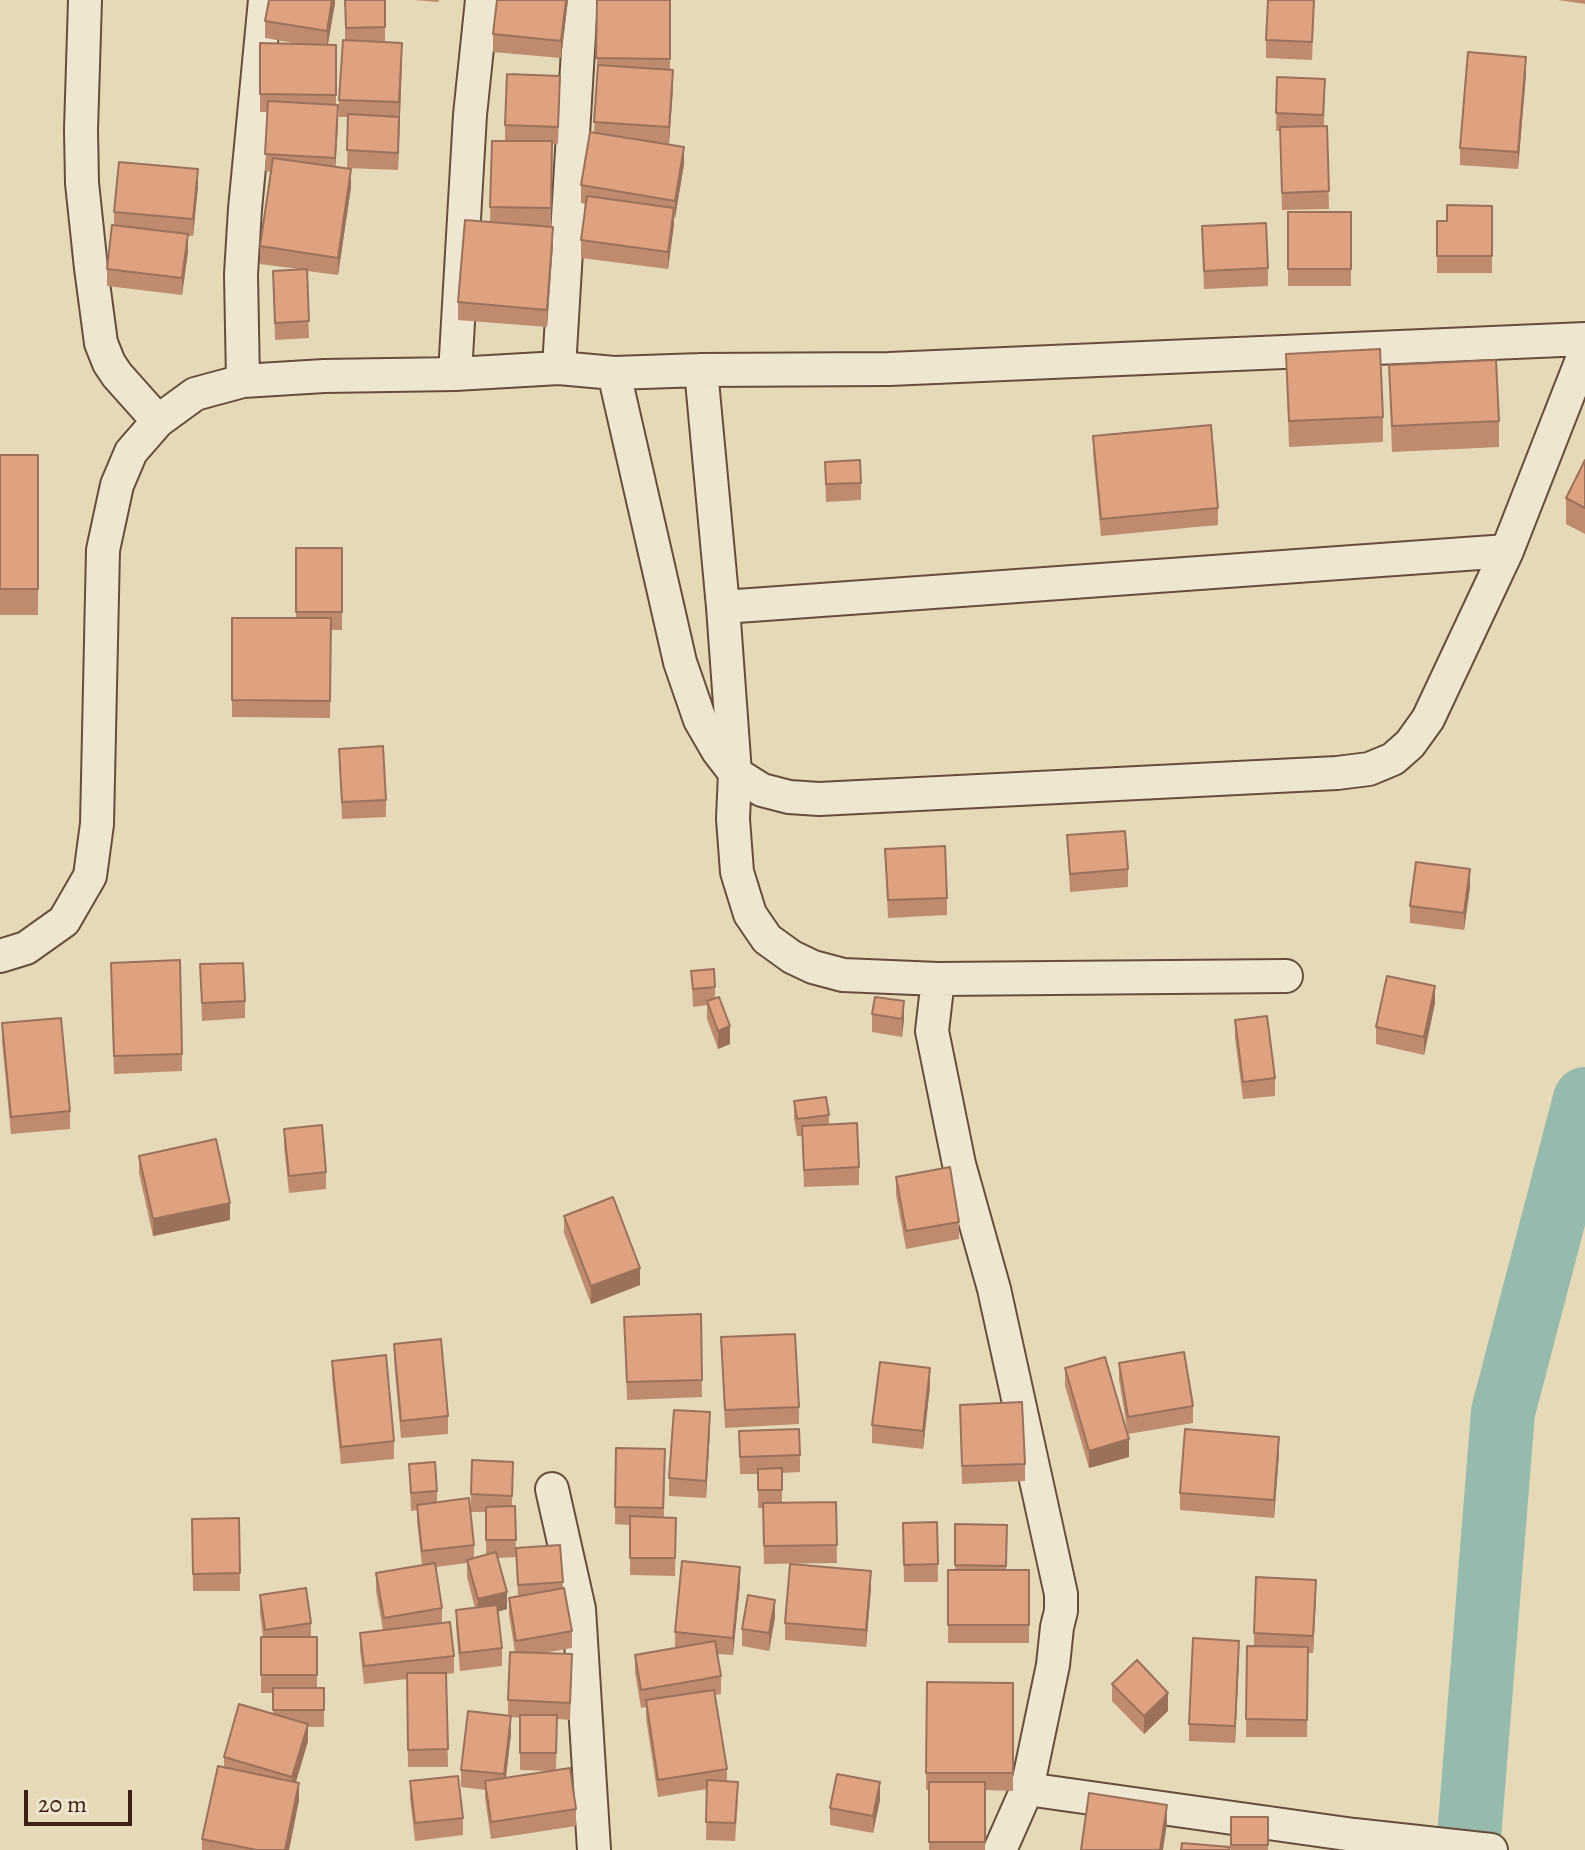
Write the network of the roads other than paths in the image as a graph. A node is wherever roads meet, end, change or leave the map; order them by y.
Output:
1 (85, 0) edge
2 (265, 0) edge
3 (482, 0) edge
4 (581, 0) edge
5 (1585, 339) edge
6 (1585, 352) edge
7 (559, 368) junction
8 (701, 370) junction
9 (614, 373) junction
10 (455, 374) junction
11 (243, 381) junction
12 (158, 421) junction
13 (1507, 551) junction
14 (723, 607) junction
15 (735, 773) junction
16 (0, 956) edge
17 (1286, 976) dead end
18 (938, 979) junction
19 (552, 1489) dead end
20 (1027, 1789) junction
21 (594, 1850) edge
22 (1000, 1850) edge
23 (1491, 1850) edge

1 - 12 street
2 - 11 street
3 - 10 street
4 - 7 street
5 - 8 street
6 - 13 street
7 - 9 street
7 - 10 street
8 - 9 street
8 - 14 street
9 - 15 street
10 - 11 street
11 - 12 street
12 - 16 street
13 - 14 street
13 - 15 street
14 - 15 street
15 - 18 street
17 - 18 street
18 - 20 street
19 - 21 street
20 - 22 street
20 - 23 street

